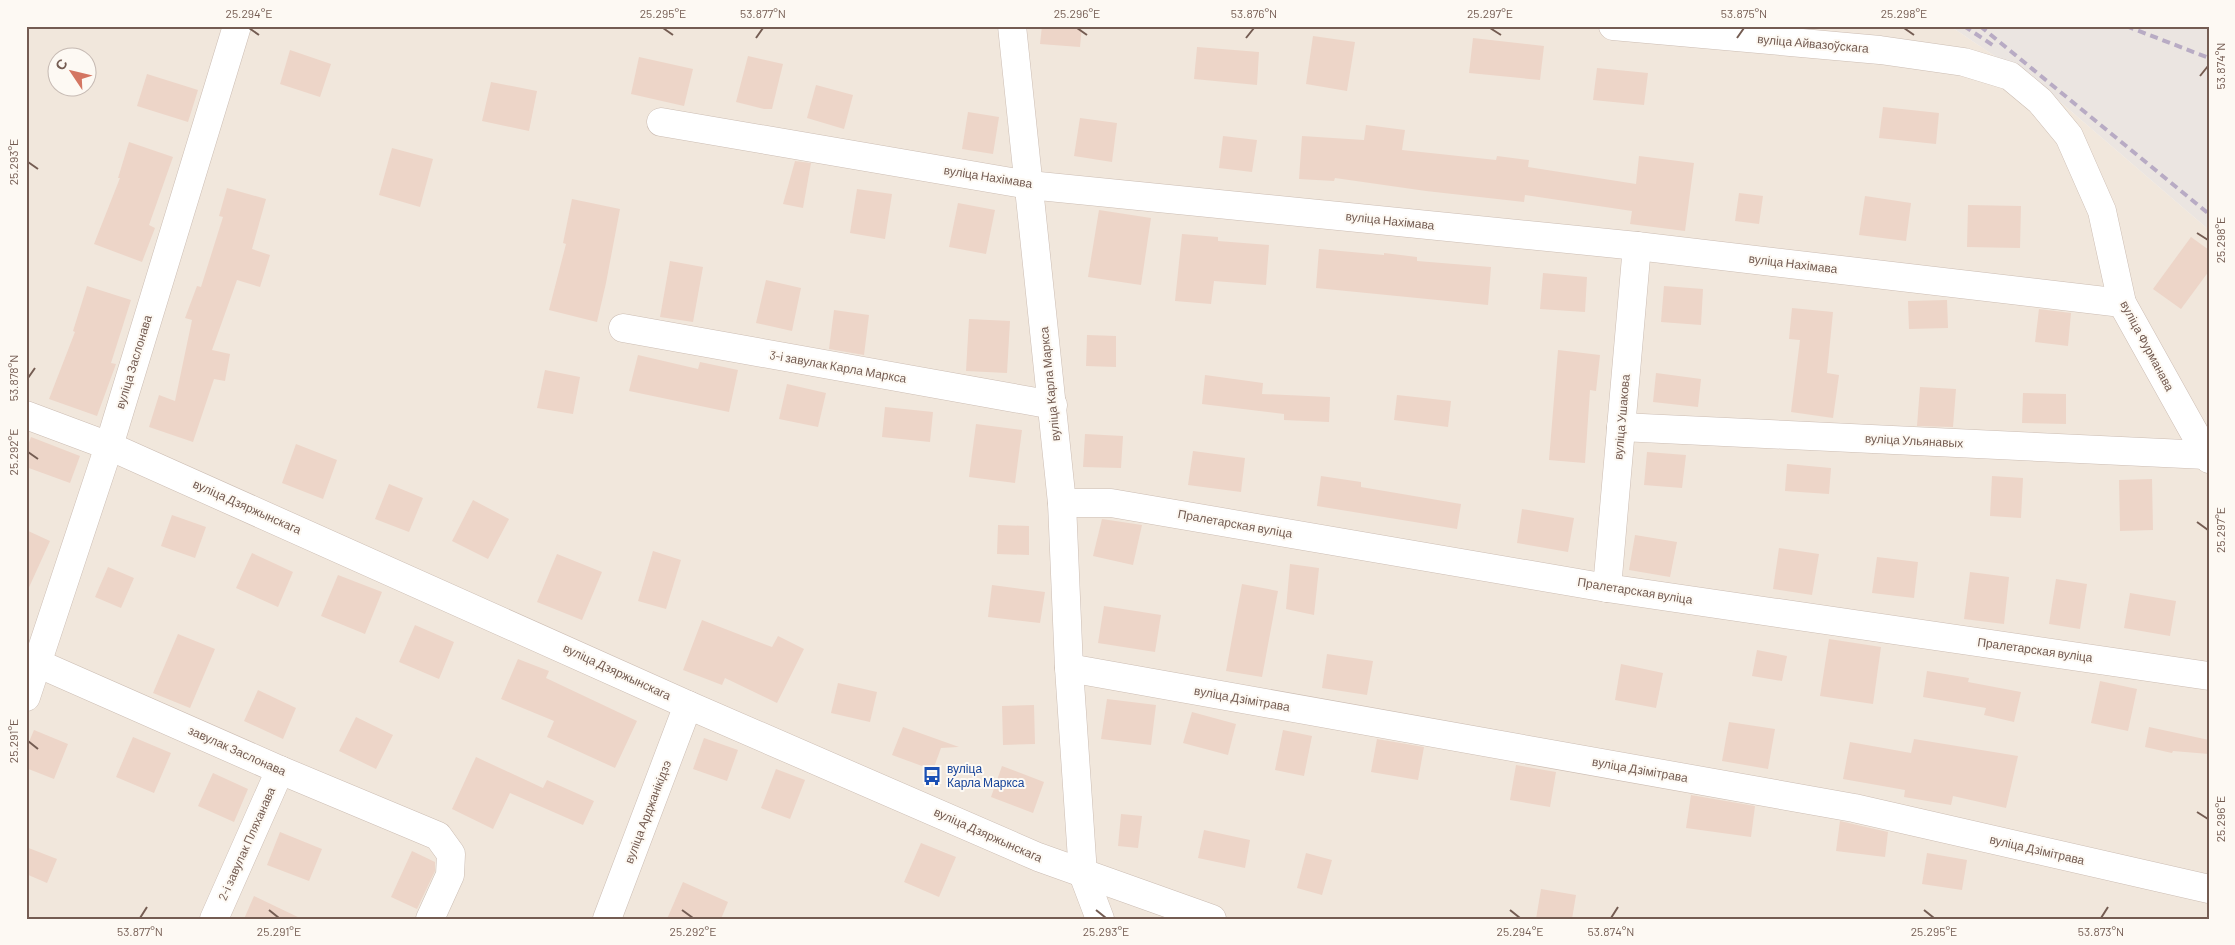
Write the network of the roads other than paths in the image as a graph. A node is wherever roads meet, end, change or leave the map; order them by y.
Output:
1 (237, 26) edge
2 (1012, 26) edge
3 (1613, 26) edge
4 (2010, 76) joint
5 (661, 122) dead end
6 (1029, 185) junction
7 (1637, 246) junction
8 (2122, 302) junction
9 (622, 328) dead end
10 (1053, 405) junction
11 (26, 414) edge
12 (1621, 427) junction
13 (109, 446) junction
14 (2208, 457) edge
15 (1062, 503) junction
16 (1607, 588) junction
17 (37, 663) junction
18 (1069, 668) junction
19 (2209, 676) edge
20 (26, 697) edge
21 (688, 705) junction
22 (280, 770) junction
23 (1083, 874) junction
24 (2209, 888) edge
25 (214, 919) edge
26 (430, 919) edge
27 (607, 919) edge
28 (1100, 919) edge
29 (1212, 919) edge

1 - 13 street, вуліца Заслонава
2 - 6 street, вуліца Карла Маркса
3 - 4 street, вуліца Айвазоўскага
4 - 8 street, вуліца Фурманава
5 - 6 street, вуліца Нахімава
6 - 7 street, вуліца Нахімава
6 - 10 street, вуліца Карла Маркса
7 - 8 street, вуліца Нахімава
7 - 12 street, вуліца Ушакова
8 - 14 street, вуліца Фурманава
9 - 10 street, 3-і завулак Карла Маркса
10 - 15 street, вуліца Карла Маркса
11 - 13 street, вуліца Дзяржынскага
12 - 14 street, вуліца Ульянавых
12 - 16 street, вуліца Ушакова
13 - 17 street, вуліца Заслонава
13 - 21 street, вуліца Дзяржынскага
15 - 16 street, Пралетарская вуліца
15 - 18 street, вуліца Карла Маркса
16 - 19 street, Пралетарская вуліца
17 - 20 street, вуліца Заслонава
17 - 22 street, завулак Заслонава
18 - 23 street, вуліца Карла Маркса
18 - 24 street, вуліца Дзімітрава
21 - 23 street, вуліца Дзяржынскага
21 - 27 street, вуліца Арджанікідзэ
22 - 25 street, 2-і завулак Пляханава
22 - 26 street, завулак Заслонава
23 - 28 street, вуліца Карла Маркса
23 - 29 street, вуліца Дзяржынскага

